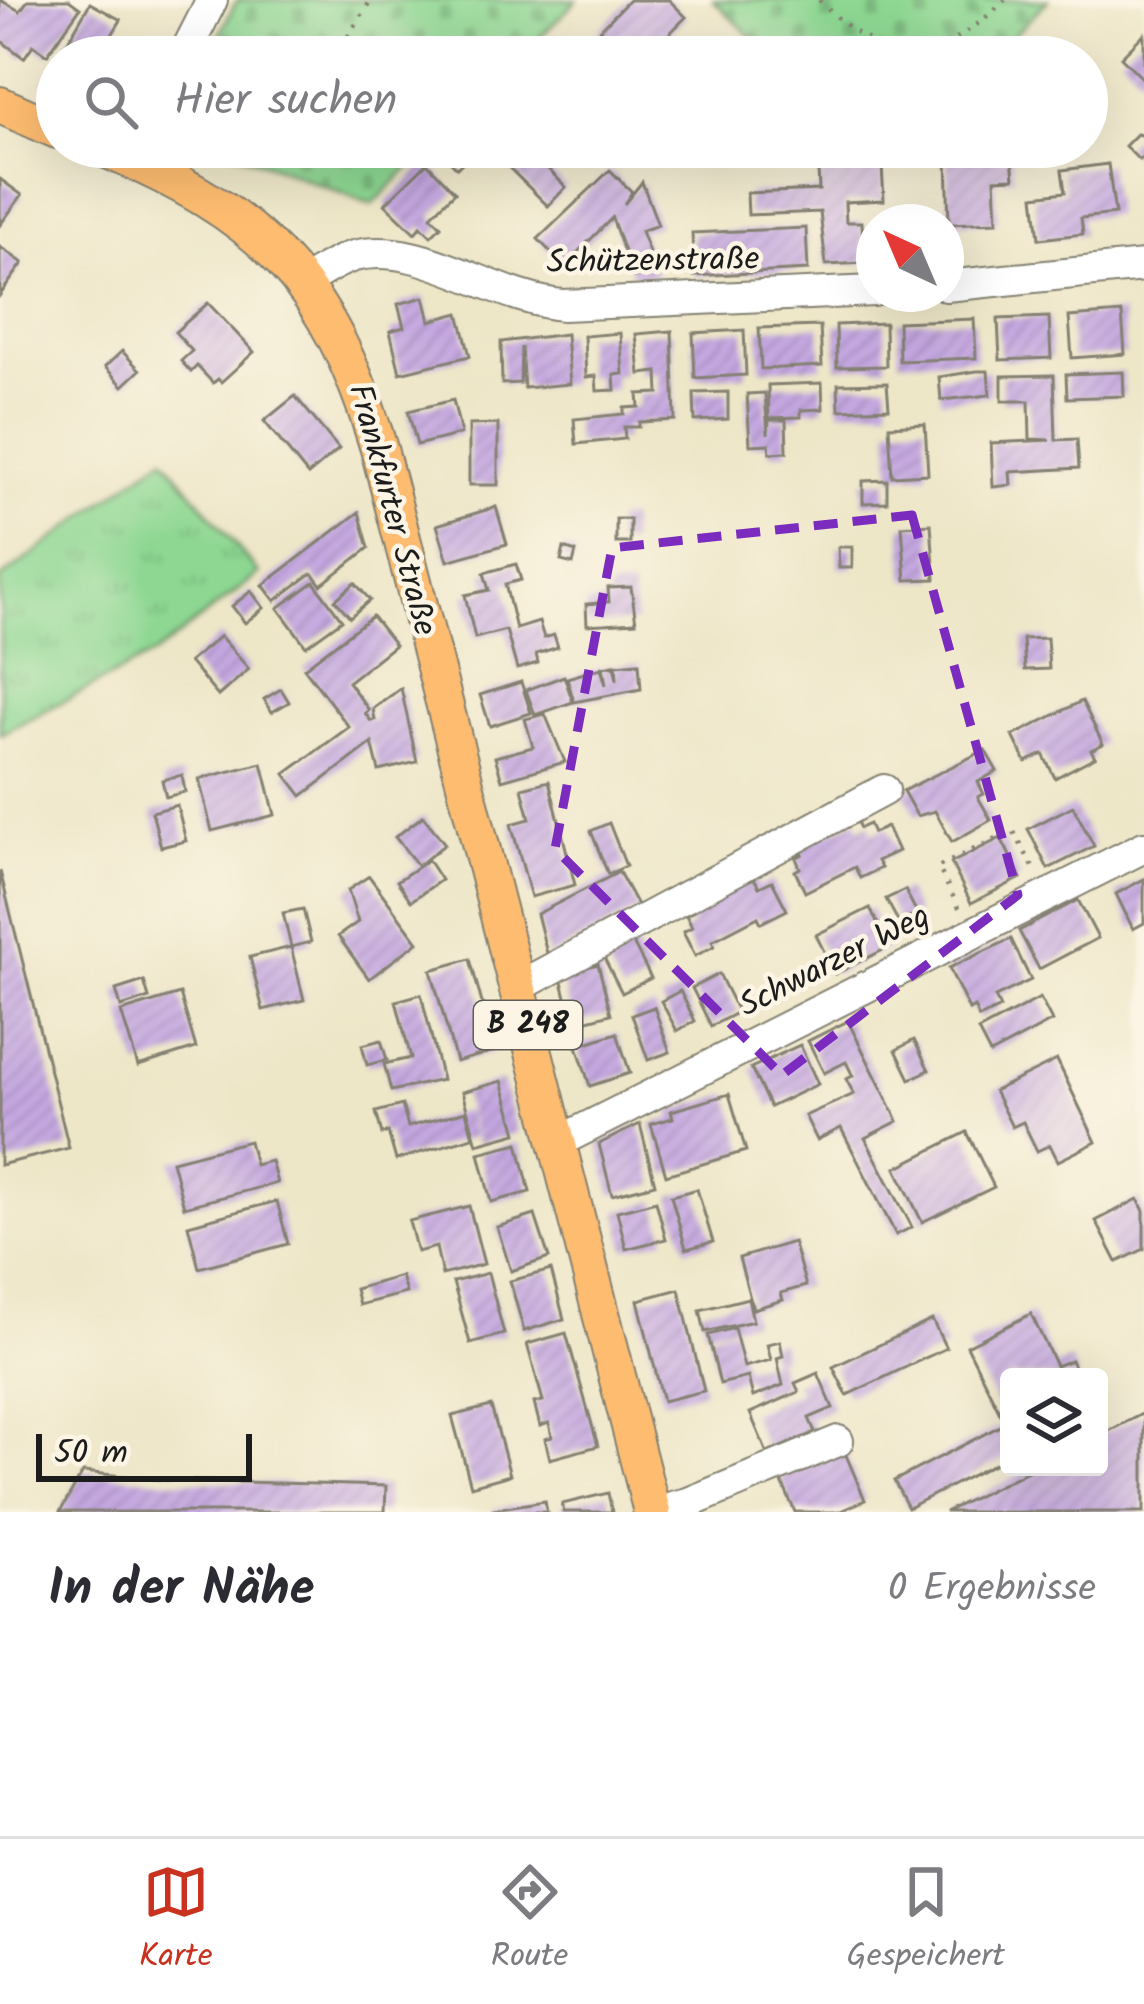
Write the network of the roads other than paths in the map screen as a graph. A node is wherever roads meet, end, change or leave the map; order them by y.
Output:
1 (212, 0) edge
2 (194, 36) edge
3 (0, 105) edge
4 (36, 121) edge
5 (153, 168) edge
6 (1144, 266) edge
7 (304, 282) junction
8 (964, 284) edge
9 (856, 292) edge
10 (884, 790) dead end
11 (1144, 847) edge
12 (518, 987) junction
13 (558, 1142) junction
14 (838, 1441) dead end
15 (652, 1512) edge

1 - 2 street
3 - 4 main road
5 - 7 main road, Frankfurter Straße / B 248
6 - 8 street
7 - 9 street, Schützenstraße
7 - 12 main road, Frankfurter Straße / B 248
10 - 12 street
11 - 13 street, Schwarzer Weg
12 - 13 main road, Frankfurter Straße / B 248
13 - 15 main road, Frankfurter Straße / B 248
14 - 15 street

